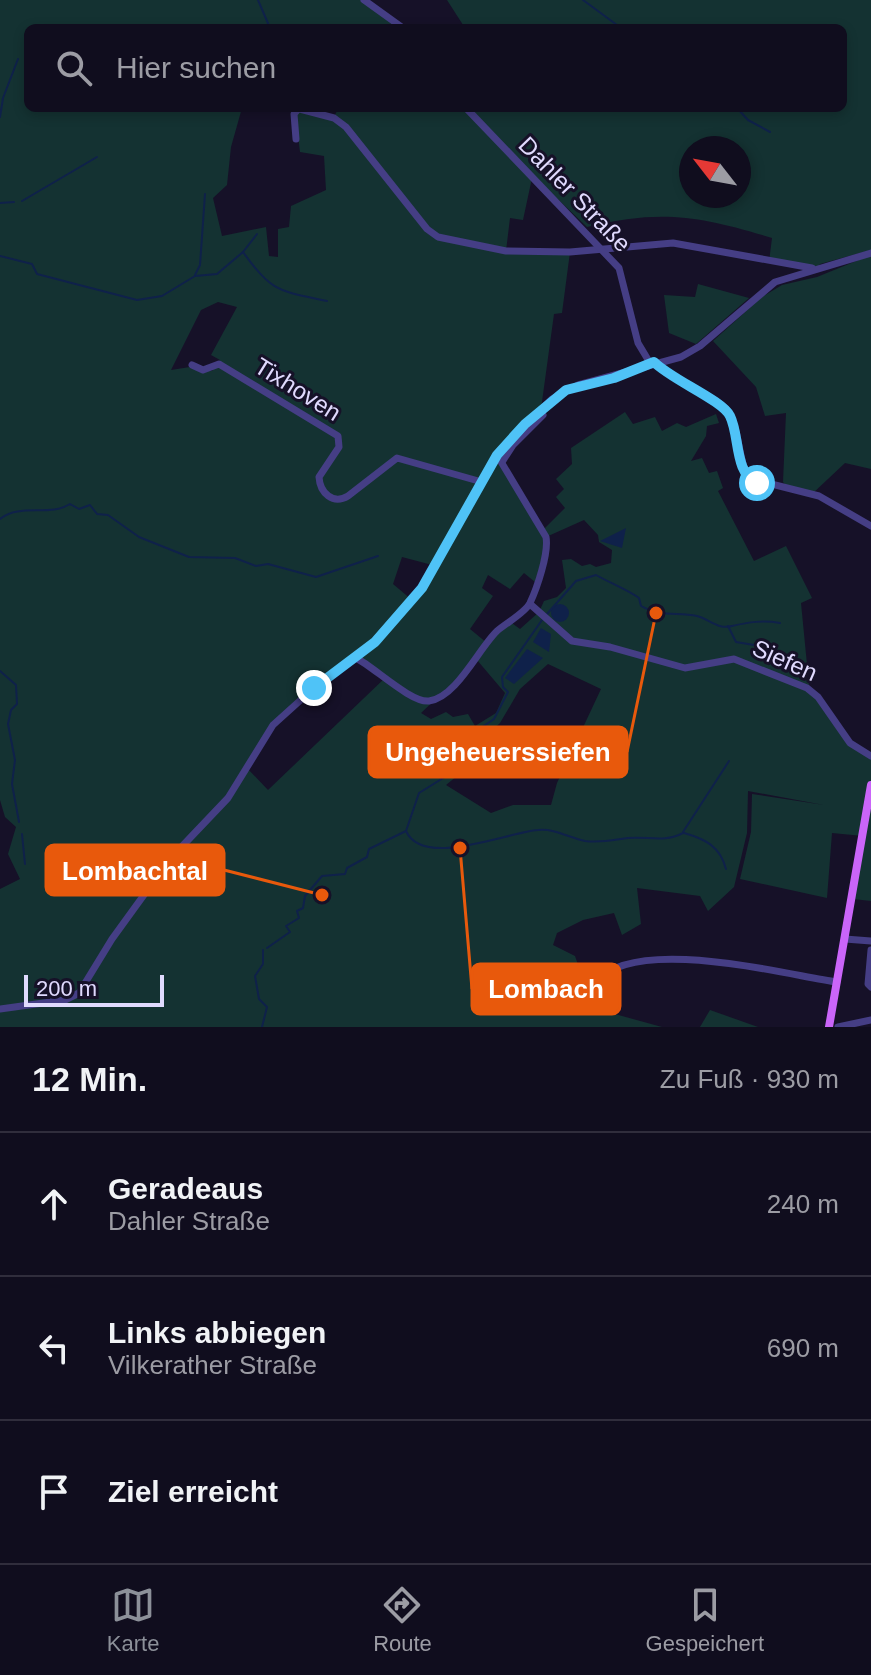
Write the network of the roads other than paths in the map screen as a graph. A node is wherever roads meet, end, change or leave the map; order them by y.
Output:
1 (364, 0) edge
2 (397, 24) edge
3 (295, 112) edge
4 (315, 112) edge
5 (470, 112) edge
6 (296, 139) dead end
7 (604, 249) junction
8 (871, 253) edge
9 (818, 268) junction
10 (652, 363) junction
11 (192, 365) dead end
12 (542, 417) dead end
13 (499, 458) junction
14 (482, 482) junction
15 (871, 526) edge
16 (530, 604) junction
17 (356, 658) junction
18 (871, 756) edge
19 (871, 785) edge
20 (845, 939) junction
21 (871, 941) edge
22 (871, 950) edge
23 (596, 982) dead end
24 (837, 982) junction
25 (871, 987) edge
26 (0, 1009) edge
27 (871, 1020) edge
28 (829, 1027) edge
29 (838, 1027) edge

1 - 2 street
3 - 6 street
4 - 7 street
5 - 7 street, Dahler Straße
7 - 9 street
7 - 10 street, Dahler Straße
8 - 9 street
9 - 10 street
10 - 13 street
10 - 15 street
11 - 14 street, Tixhoven
12 - 13 street
13 - 14 street
13 - 16 street
14 - 17 street
16 - 17 street
16 - 18 street, Siefen
17 - 26 street
19 - 20 main road
20 - 21 street
20 - 24 main road
22 - 25 street
23 - 24 street
24 - 28 main road
27 - 29 street

